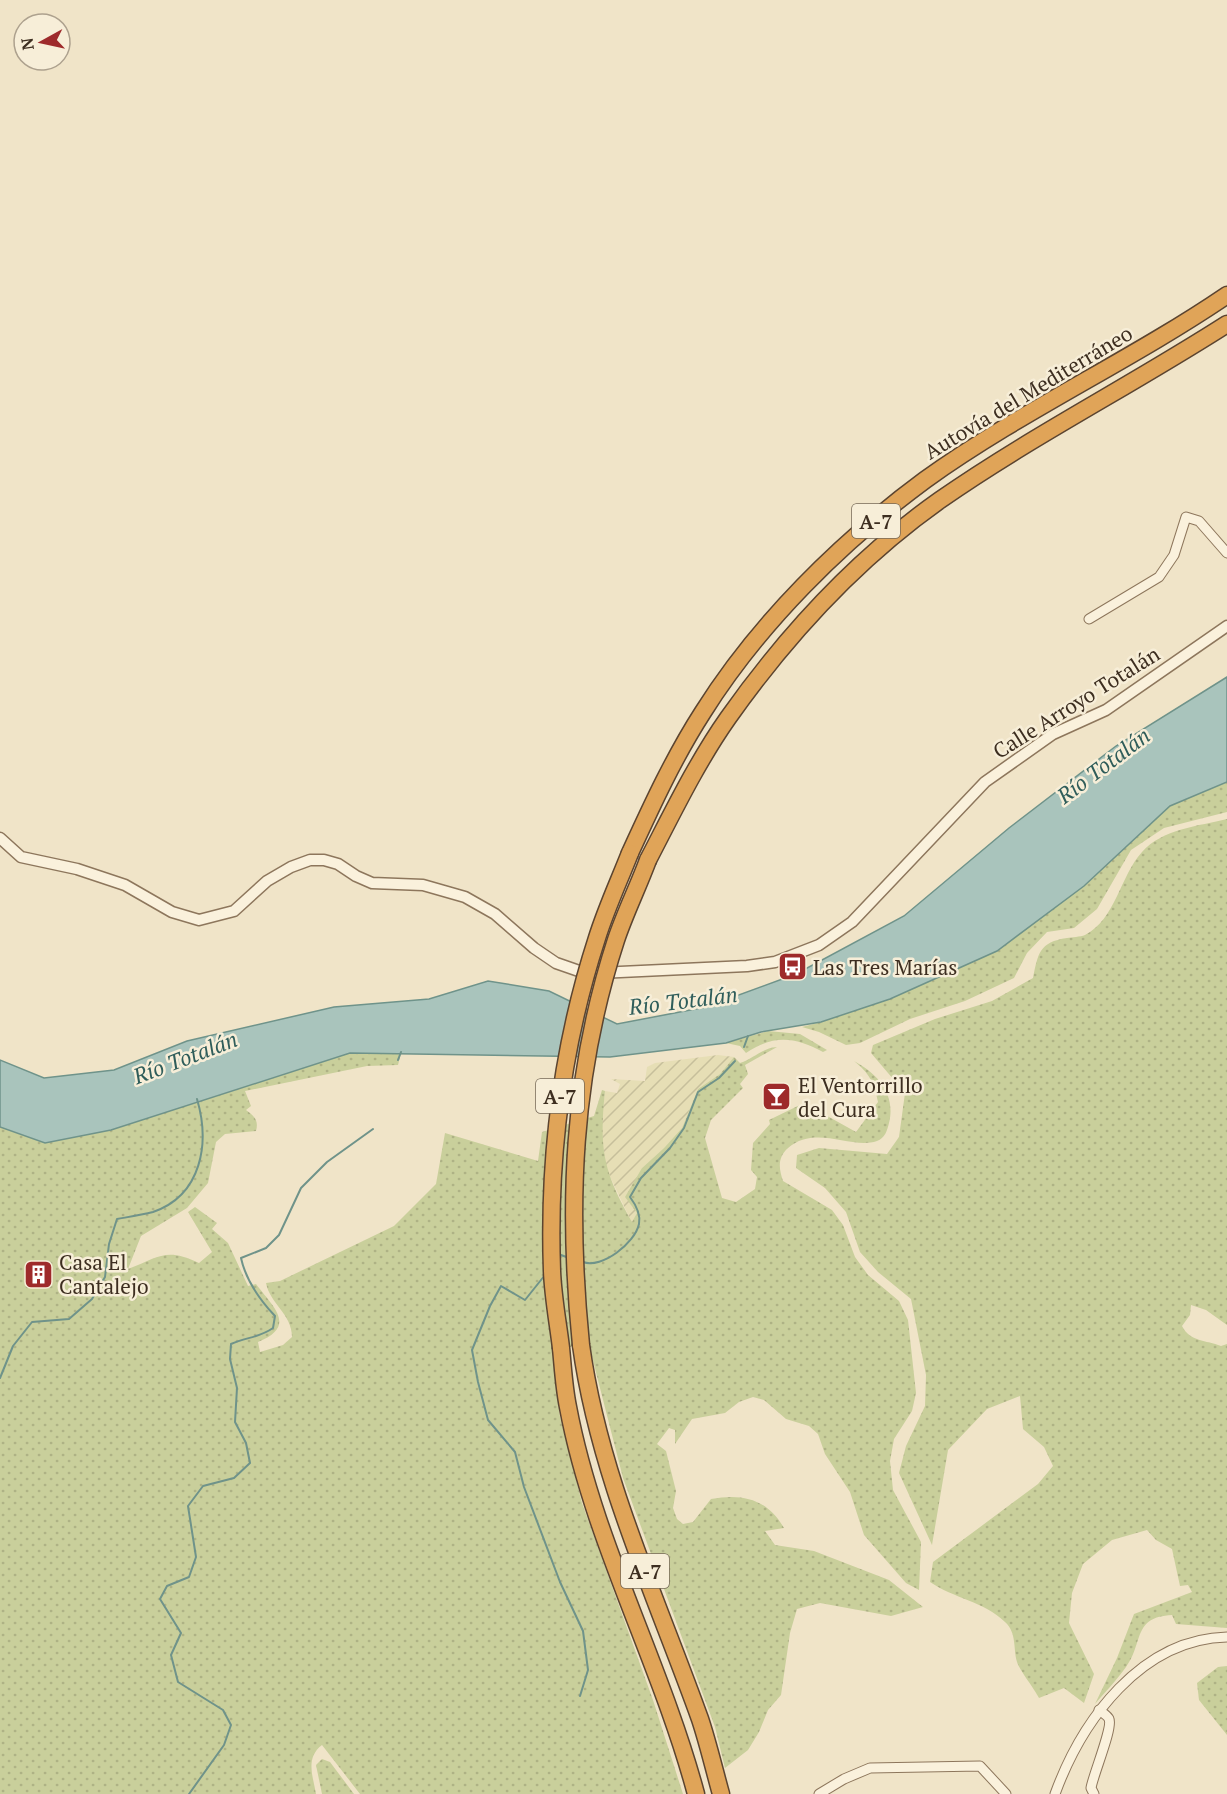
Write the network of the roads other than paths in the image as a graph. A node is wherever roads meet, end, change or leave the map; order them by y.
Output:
1 (1227, 295) edge
2 (1227, 324) edge
3 (1227, 553) edge
4 (1089, 619) dead end
5 (1227, 626) edge
6 (0, 838) edge
7 (1227, 1637) edge
8 (1099, 1710) junction
9 (696, 1794) edge
10 (721, 1794) edge
11 (819, 1794) edge
12 (1006, 1794) edge
13 (1055, 1794) edge
14 (1094, 1794) edge

1 - 9 highway, Autovía del Mediterráneo / A-7, bridge
2 - 10 highway, Autovía del Mediterráneo / A-7, bridge
3 - 4 street
5 - 6 street, Calle Arroyo Totalán
7 - 8 street
8 - 13 street
8 - 14 street
11 - 12 street

